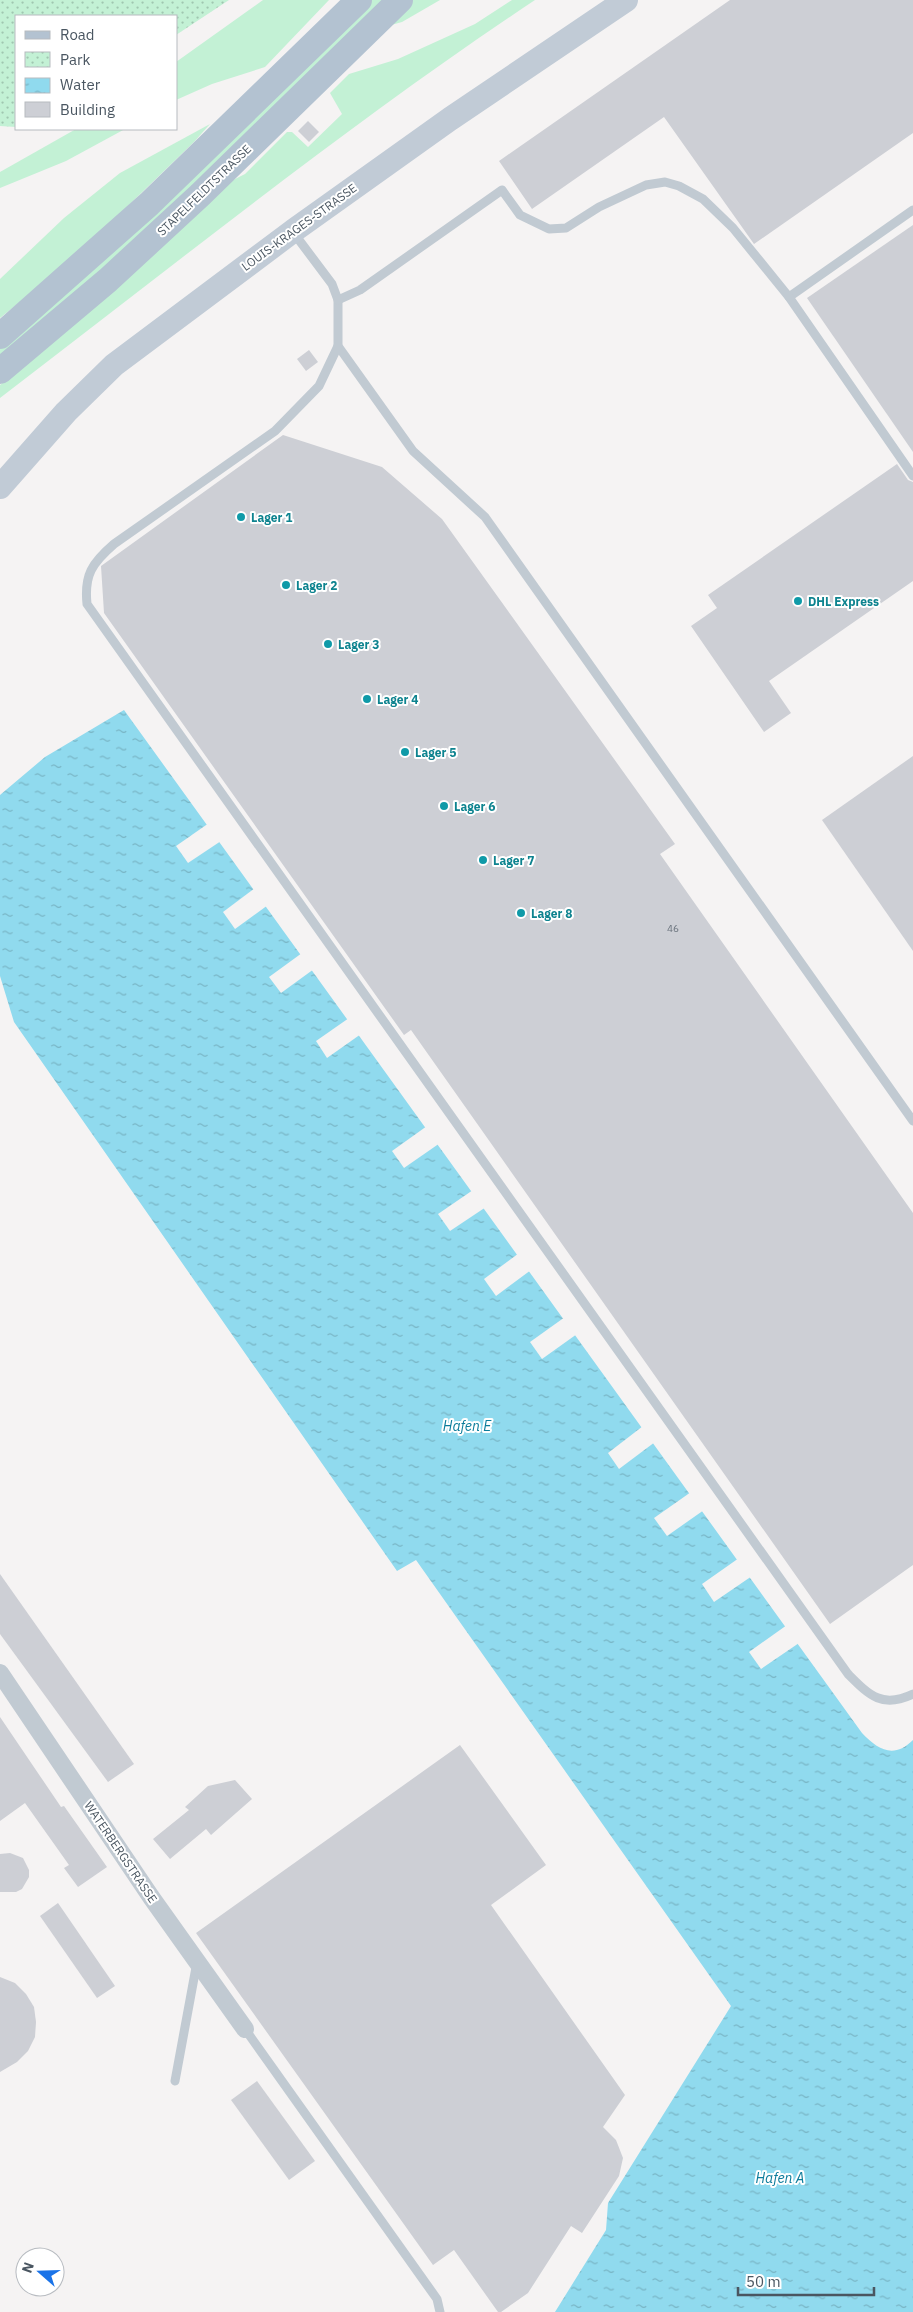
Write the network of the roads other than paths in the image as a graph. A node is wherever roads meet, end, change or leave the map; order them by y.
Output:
1 (359, 0) edge
2 (400, 0) edge
3 (626, 0) edge
4 (913, 210) edge
5 (293, 232) junction
6 (788, 297) junction
7 (338, 300) junction
8 (0, 336) edge
9 (338, 346) junction
10 (0, 371) edge
11 (913, 476) edge
12 (0, 487) edge
13 (913, 1120) edge
14 (0, 1673) edge
15 (913, 1694) edge
16 (198, 1960) junction
17 (245, 2029) joint
18 (175, 2081) dead end
19 (440, 2312) edge

1 - 8 main road
2 - 10 main road, STAPELFELDTSTRASSE
3 - 5 street, LOUIS-KRAGES-STRASSE
4 - 6 lane
5 - 7 lane
5 - 12 street, LOUIS-KRAGES-STRASSE
6 - 7 lane
6 - 11 lane
7 - 9 lane
9 - 13 lane
9 - 15 lane
14 - 16 street, WATERBERGSTRASSE
16 - 17 street, WATERBERGSTRASSE
16 - 18 lane
17 - 19 lane

